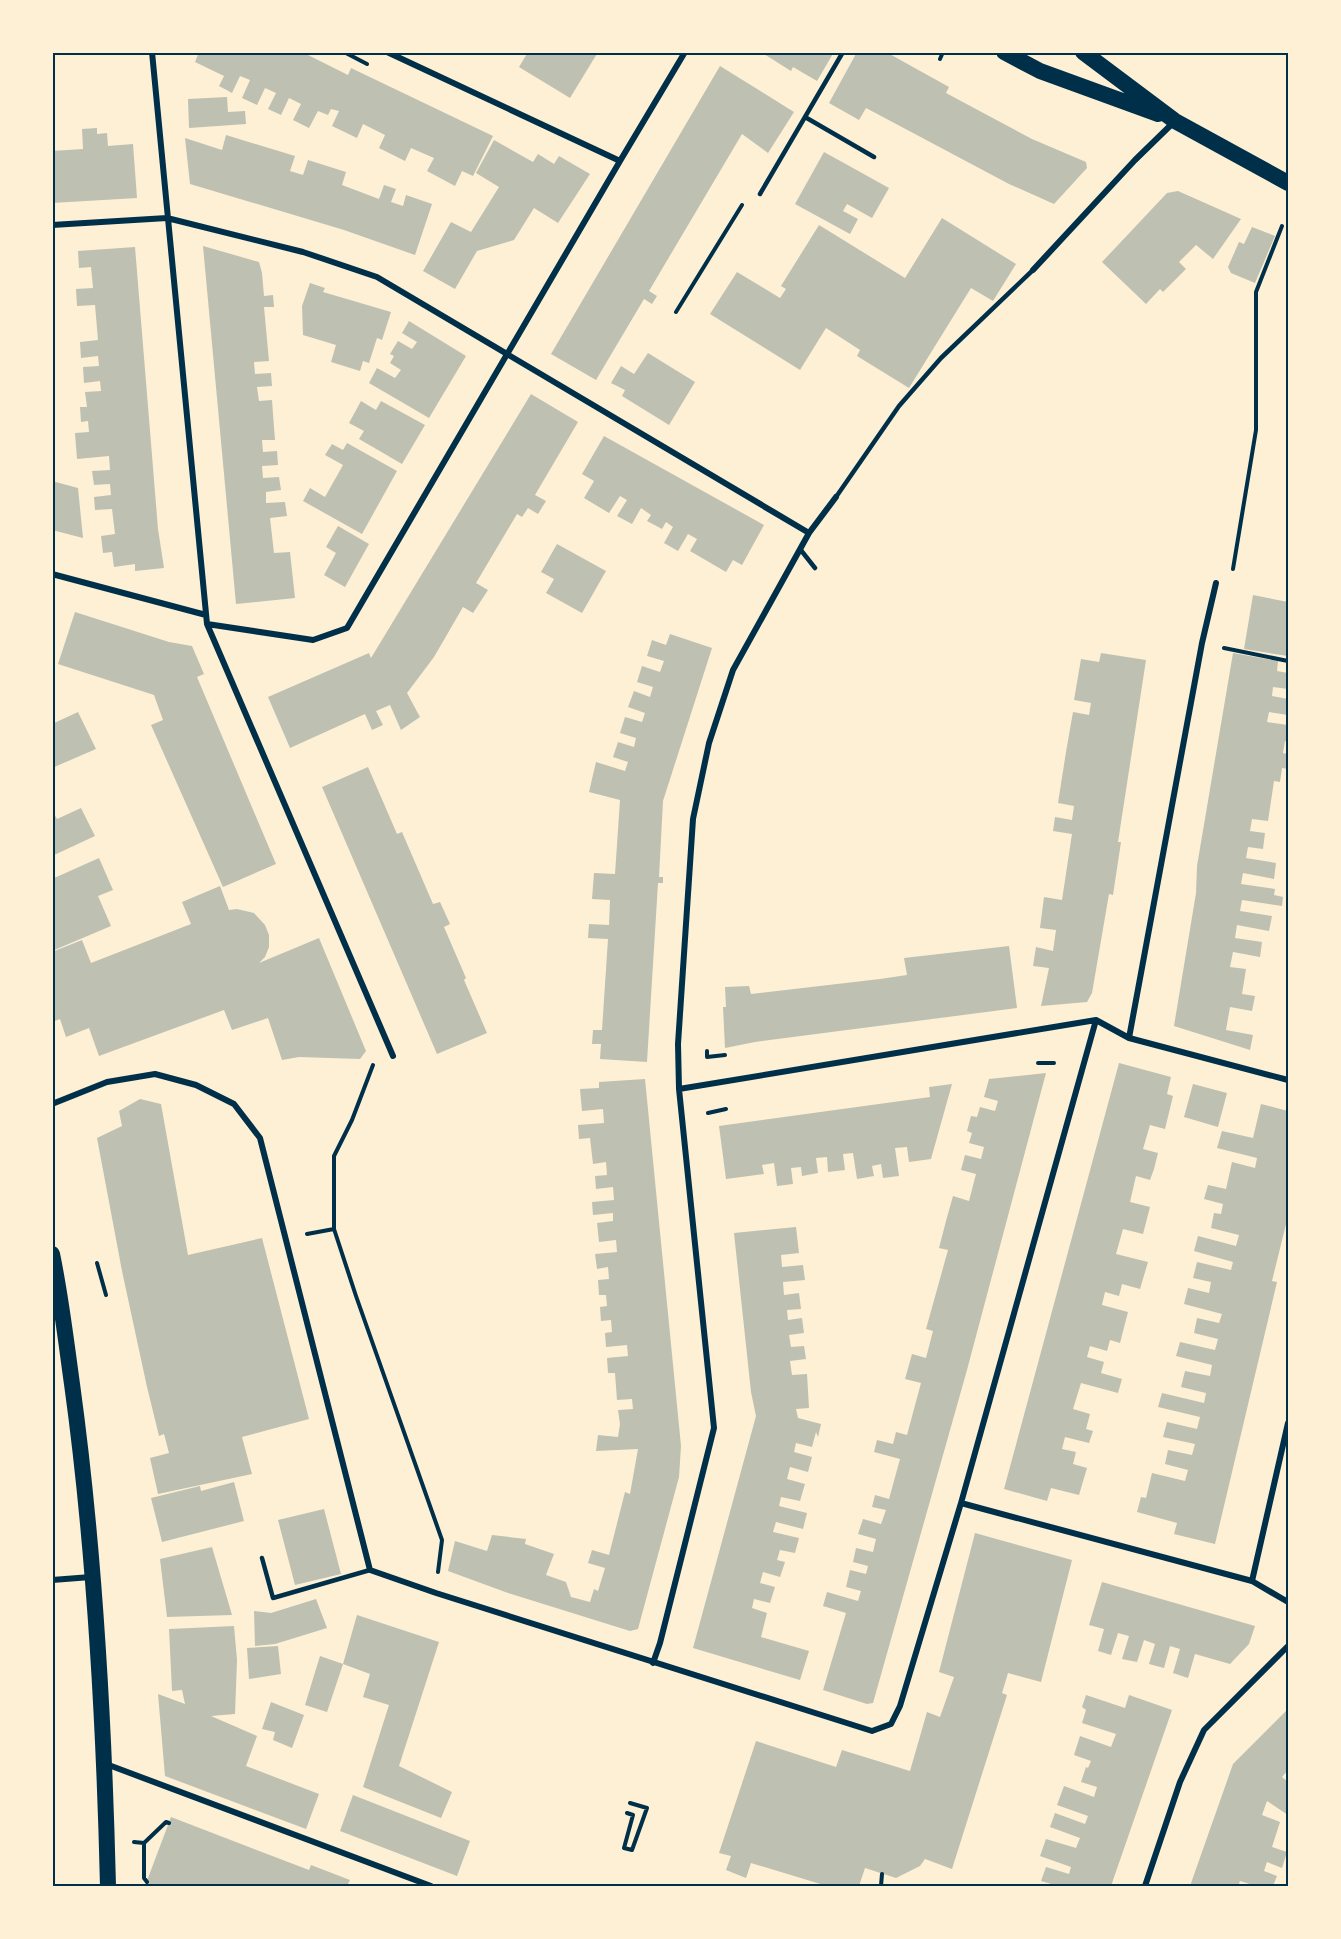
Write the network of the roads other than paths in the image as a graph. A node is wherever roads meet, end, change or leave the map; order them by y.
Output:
1 (152, 52) edge
2 (387, 52) edge
3 (686, 52) edge
4 (843, 52) edge
5 (1004, 52) edge
6 (1083, 52) edge
7 (805, 117) junction
8 (1176, 121) junction
9 (874, 157) dead end
10 (620, 161) junction
11 (1288, 183) edge
12 (760, 194) road end
13 (167, 218) junction
14 (52, 225) edge
15 (1033, 270) joint
16 (507, 356) junction
17 (836, 497) joint
18 (809, 533) junction
19 (800, 549) junction
20 (815, 568) dead end
21 (52, 573) edge
22 (1216, 583) dead end
23 (206, 615) junction
24 (207, 624) junction
25 (1096, 1020) junction
26 (1129, 1038) junction
27 (393, 1056) dead end
28 (1288, 1080) edge
29 (679, 1089) junction
30 (52, 1104) edge
31 (52, 1254) edge
32 (1288, 1423) edge
33 (961, 1503) junction
34 (262, 1558) dead end
35 (370, 1570) junction
36 (94, 1577) junction
37 (52, 1580) edge
38 (1252, 1581) junction
39 (1288, 1602) edge
40 (1288, 1647) edge
41 (653, 1663) junction
42 (105, 1764) junction
43 (108, 1887) edge
44 (431, 1887) edge
45 (1144, 1887) edge

1 - 13 street
2 - 10 street
3 - 10 street
4 - 7 lane
5 - 8 highway
6 - 8 highway
7 - 9 lane
7 - 12 lane
8 - 11 highway
8 - 15 street
10 - 16 street
13 - 14 street
13 - 16 street
13 - 23 street
15 - 17 lane
16 - 18 street
16 - 24 street
17 - 18 street
18 - 19 street
19 - 20 lane
19 - 29 street
21 - 23 street
22 - 26 street
23 - 24 street
24 - 27 street
25 - 26 street
25 - 29 street
25 - 33 street
26 - 28 street
29 - 41 street
30 - 35 street
31 - 36 highway
32 - 38 street
33 - 38 street
33 - 41 street
34 - 35 lane
35 - 41 street
36 - 37 street
36 - 42 highway
38 - 39 street
40 - 45 street
42 - 43 highway
42 - 44 street

